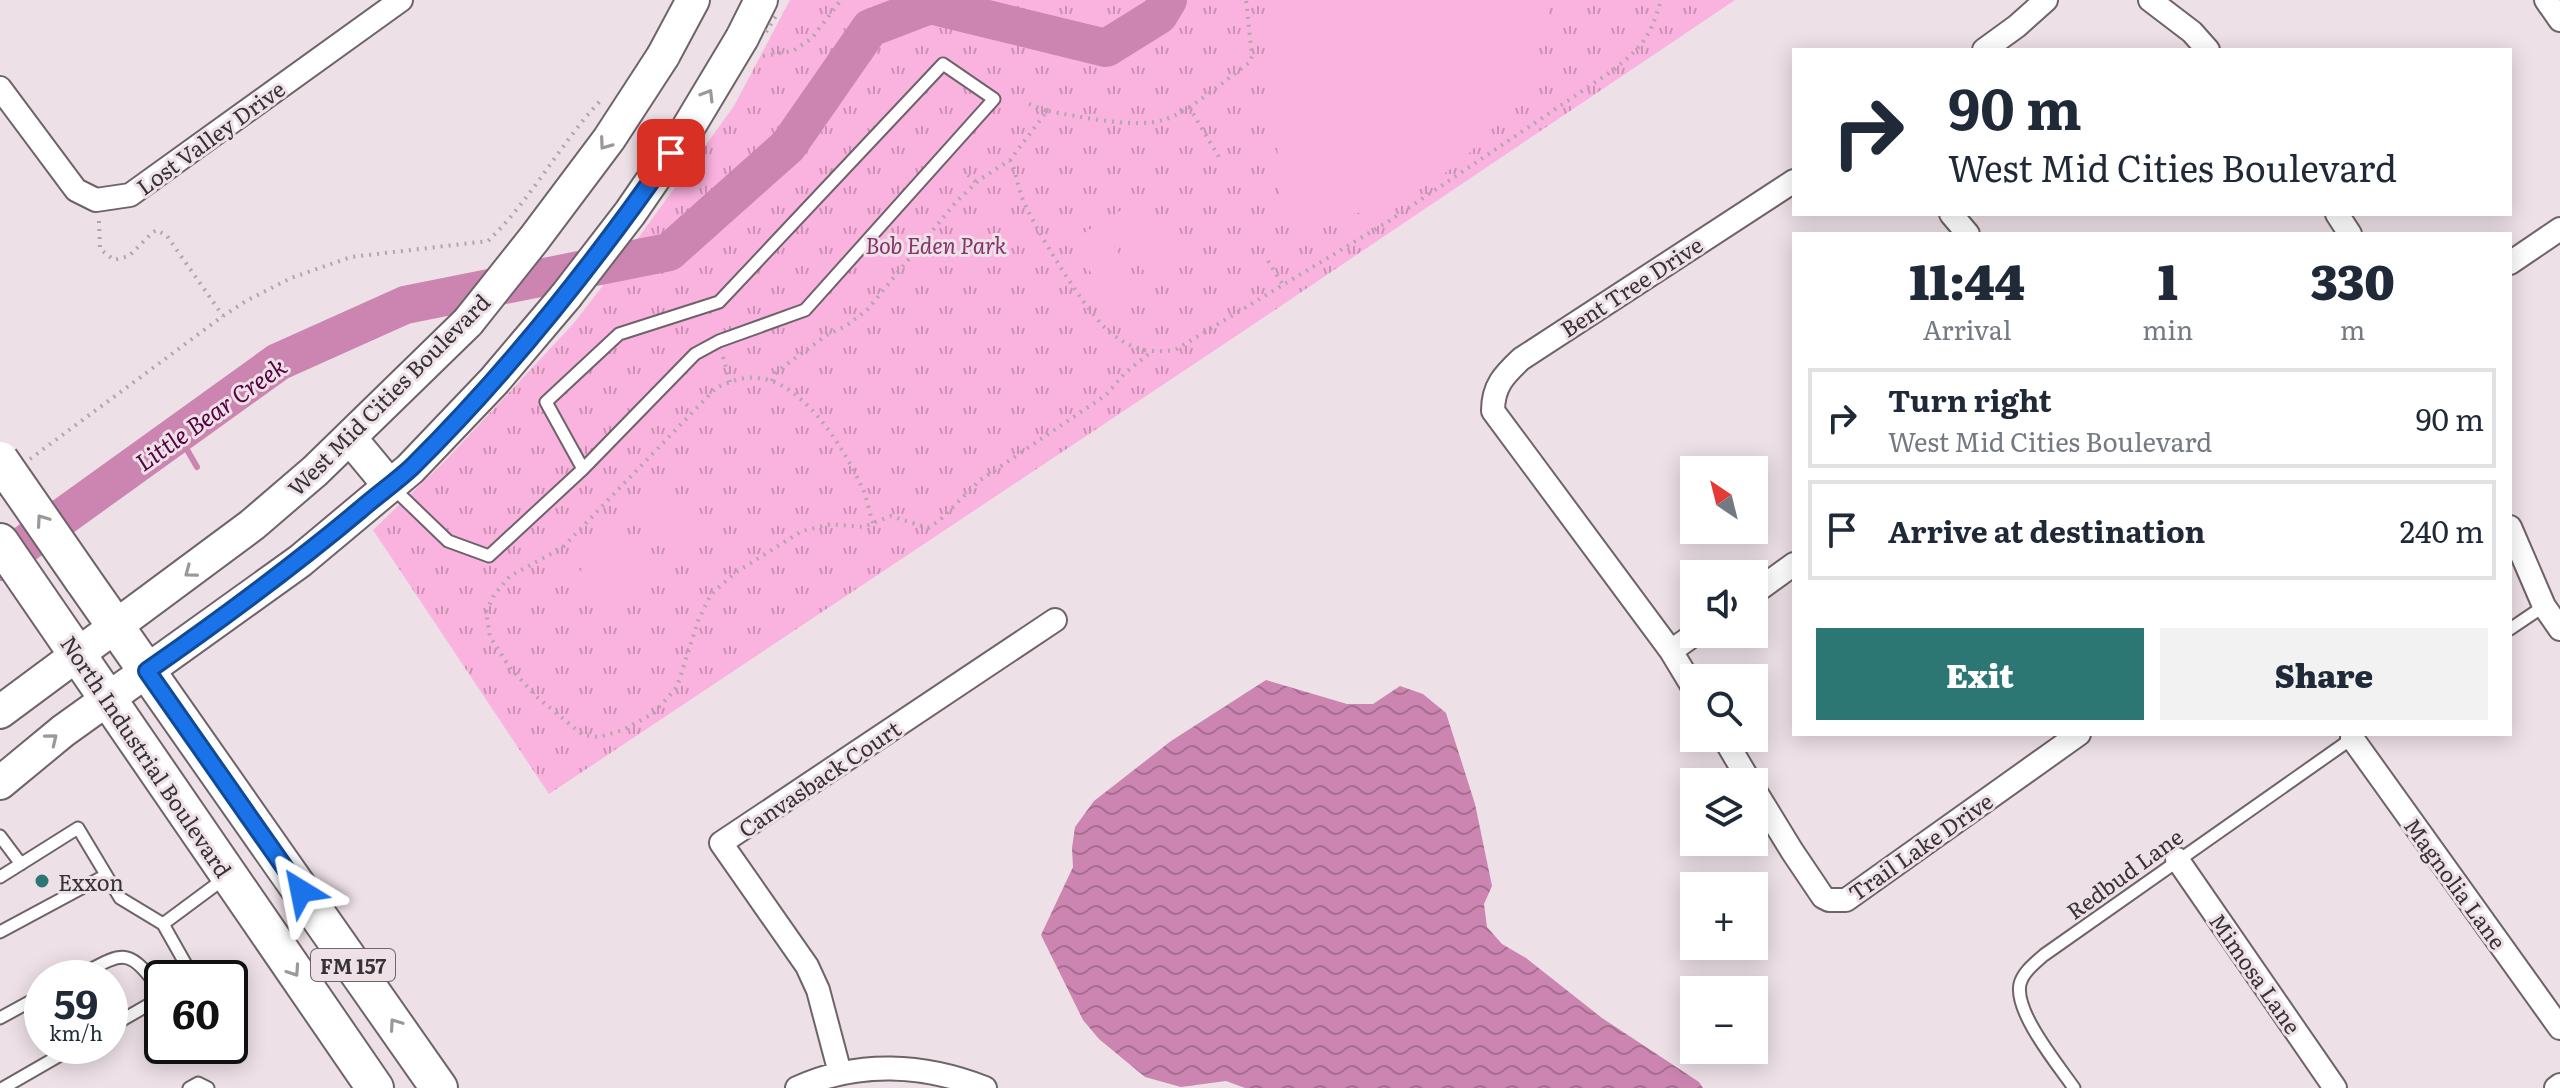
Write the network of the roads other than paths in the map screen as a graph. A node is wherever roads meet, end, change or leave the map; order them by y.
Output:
1 (401, 0) edge
2 (693, 0) edge
3 (761, 0) edge
4 (2046, 0) edge
5 (2150, 0) edge
6 (2546, 0) edge
7 (2560, 20) edge
8 (1987, 48) edge
9 (2206, 48) edge
10 (0, 88) edge
11 (1792, 182) edge
12 (1953, 216) edge
13 (2560, 229) edge
14 (1966, 232) edge
15 (2512, 262) edge
16 (350, 438) junction
17 (0, 460) edge
18 (583, 469) junction
19 (389, 485) junction
20 (2512, 532) edge
21 (0, 542) edge
22 (1792, 565) edge
23 (1768, 583) edge
24 (2544, 606) junction
25 (1055, 620) dead end
26 (117, 626) junction
27 (2512, 628) edge
28 (2560, 629) edge
29 (1680, 645) edge
30 (1671, 651) junction
31 (78, 655) junction
32 (1680, 666) edge
33 (147, 671) junction
34 (107, 699) junction
35 (0, 712) edge
36 (2076, 736) edge
37 (2355, 736) edge
38 (0, 783) edge
39 (1768, 811) edge
40 (0, 836) edge
41 (2177, 859) junction
42 (21, 864) junction
43 (106, 875) junction
44 (229, 875) junction
45 (0, 877) edge
46 (163, 924) junction
47 (0, 932) edge
48 (111, 960) edge
49 (184, 960) edge
50 (144, 969) edge
51 (24, 1005) edge
52 (0, 1018) edge
53 (2560, 1028) edge
54 (45, 1064) edge
55 (840, 1073) junction
56 (366, 1082) edge
57 (3, 1088) edge
58 (189, 1088) edge
59 (208, 1088) edge
60 (439, 1088) edge
61 (797, 1088) edge
62 (985, 1088) edge
63 (2074, 1088) edge
64 (2335, 1088) edge

1 - 10 street, Lost Valley Drive
2 -> 16 main road, West Mid Cities Boulevard, bridge
19 -> 3 main road, bridge
4 - 8 street
5 - 9 street
6 - 7 street
11 - 30 street, Bent Tree Drive
12 - 14 street
13 - 15 street
16 - 19 main road
16 -> 26 main road, West Mid Cities Boulevard
26 -> 17 main road, FM 157, bridge
18 - 18 lane
18 - 19 lane
19 - 33 main road
20 - 24 street
21 - 31 main road, North Industrial Boulevard / FM 157
22 - 23 street
24 - 27 lane
24 - 28 street
25 - 55 street, Canvasback Court
26 - 31 main road, West Mid Cities Boulevard
26 - 33 main road, FM 157
29 - 30 street
30 - 32 street
31 - 34 main road, North Industrial Boulevard / FM 157
31 - 35 main road, West Mid Cities Boulevard
33 - 34 main road
60 -> 33 main road, FM 157
38 -> 34 main road
34 - 44 main road, North Industrial Boulevard / FM 157
36 - 39 street, Trail Lake Drive
37 - 41 lane, Redbud Lane
37 - 53 street, Magnolia Lane
40 - 42 lane
41 - 63 lane, Redbud Lane
41 - 64 street, Mimosa Lane
42 - 43 lane
42 - 45 lane
43 - 46 lane
43 - 47 lane
44 - 46 lane
44 -> 56 main road, North Industrial Boulevard / FM 157
46 - 49 lane
48 - 50 lane
51 - 52 lane
54 - 57 lane
55 - 61 street
55 - 62 street
58 - 59 lane

